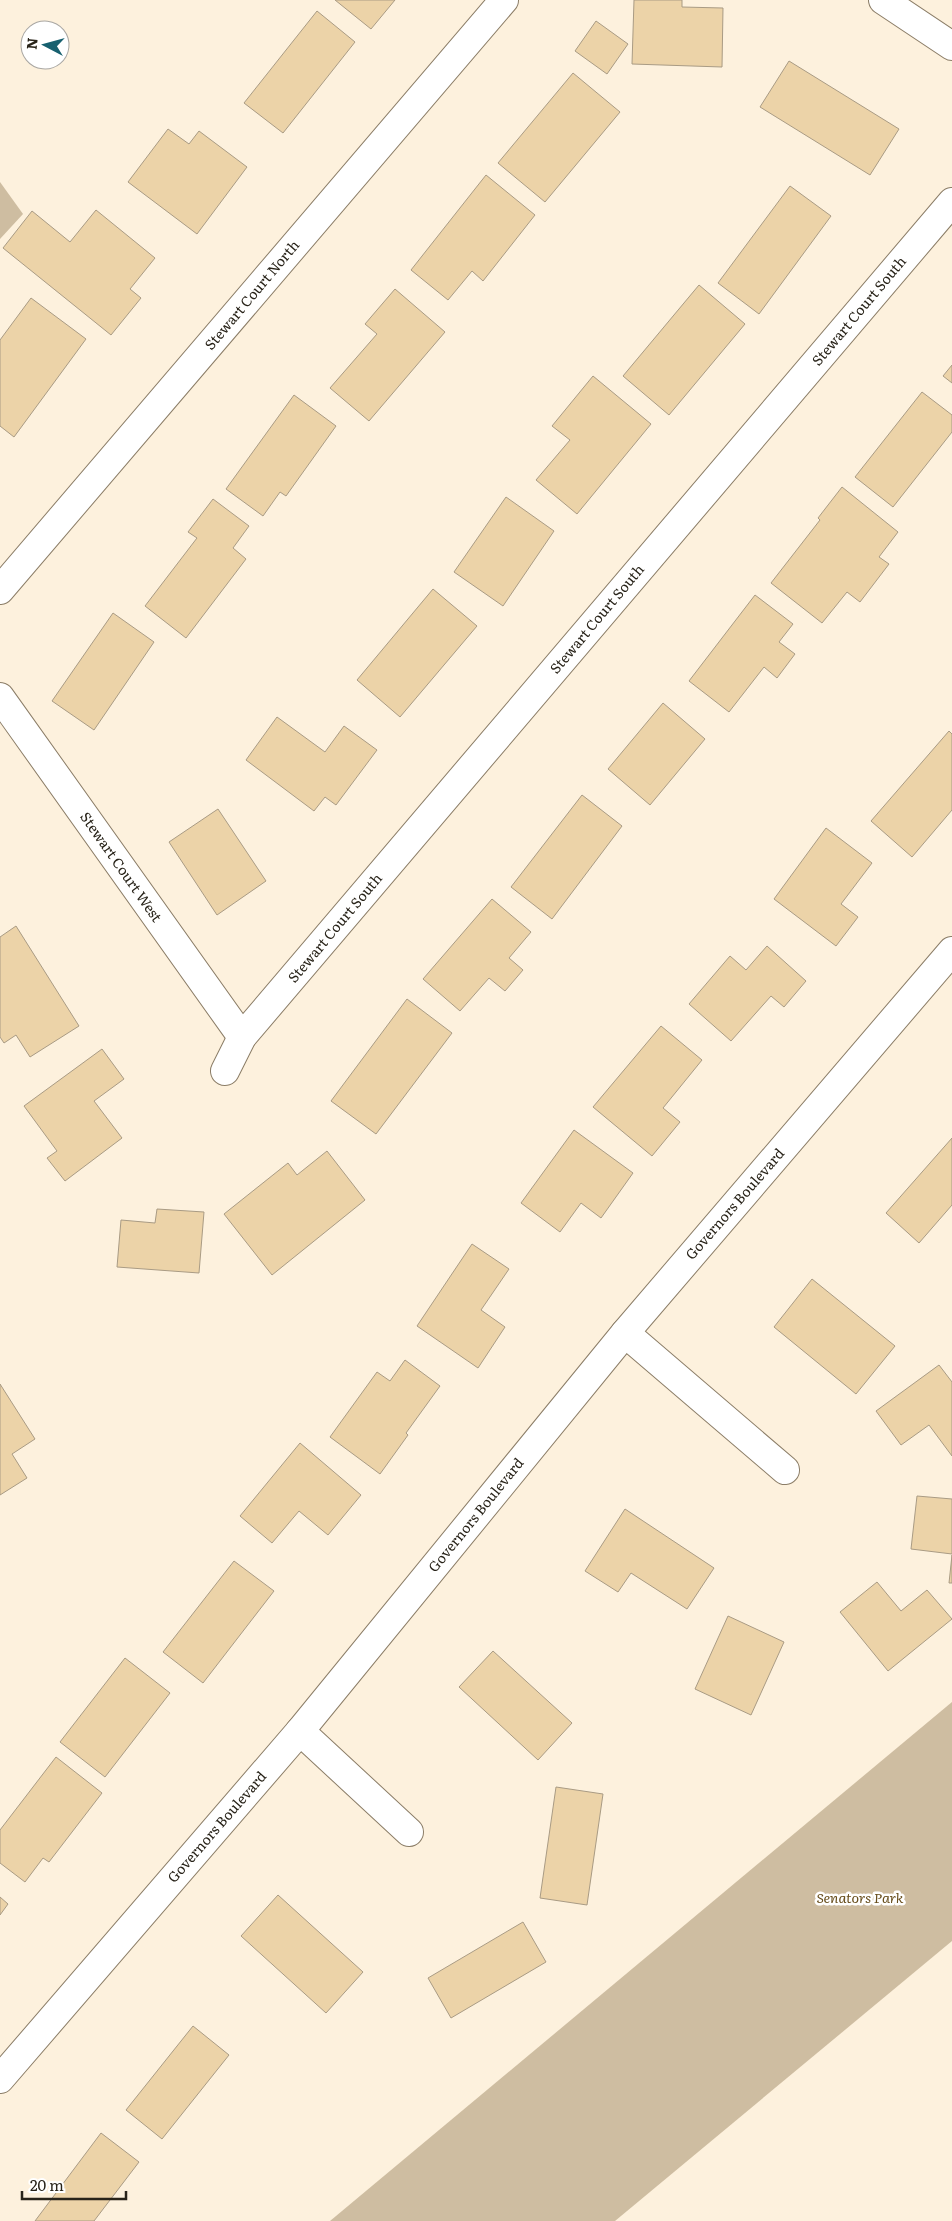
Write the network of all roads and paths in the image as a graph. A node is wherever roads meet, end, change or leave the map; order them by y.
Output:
1 (504, 0) edge
2 (883, 0) edge
3 (952, 46) edge
4 (952, 202) edge
5 (0, 590) edge
6 (0, 697) edge
7 (952, 951) edge
8 (242, 1037) junction
9 (224, 1071) dead end
10 (625, 1333) junction
11 (785, 1470) dead end
12 (300, 1731) junction
13 (409, 1832) dead end
14 (0, 2079) edge

1 - 5 street, Stewart Court North
2 - 3 street
4 - 8 street, Stewart Court South
6 - 8 street, Stewart Court West
7 - 10 street, Governors Boulevard
8 - 9 street, Stewart Court South
10 - 11 street
10 - 12 street, Governors Boulevard
12 - 13 street
12 - 14 street, Governors Boulevard

